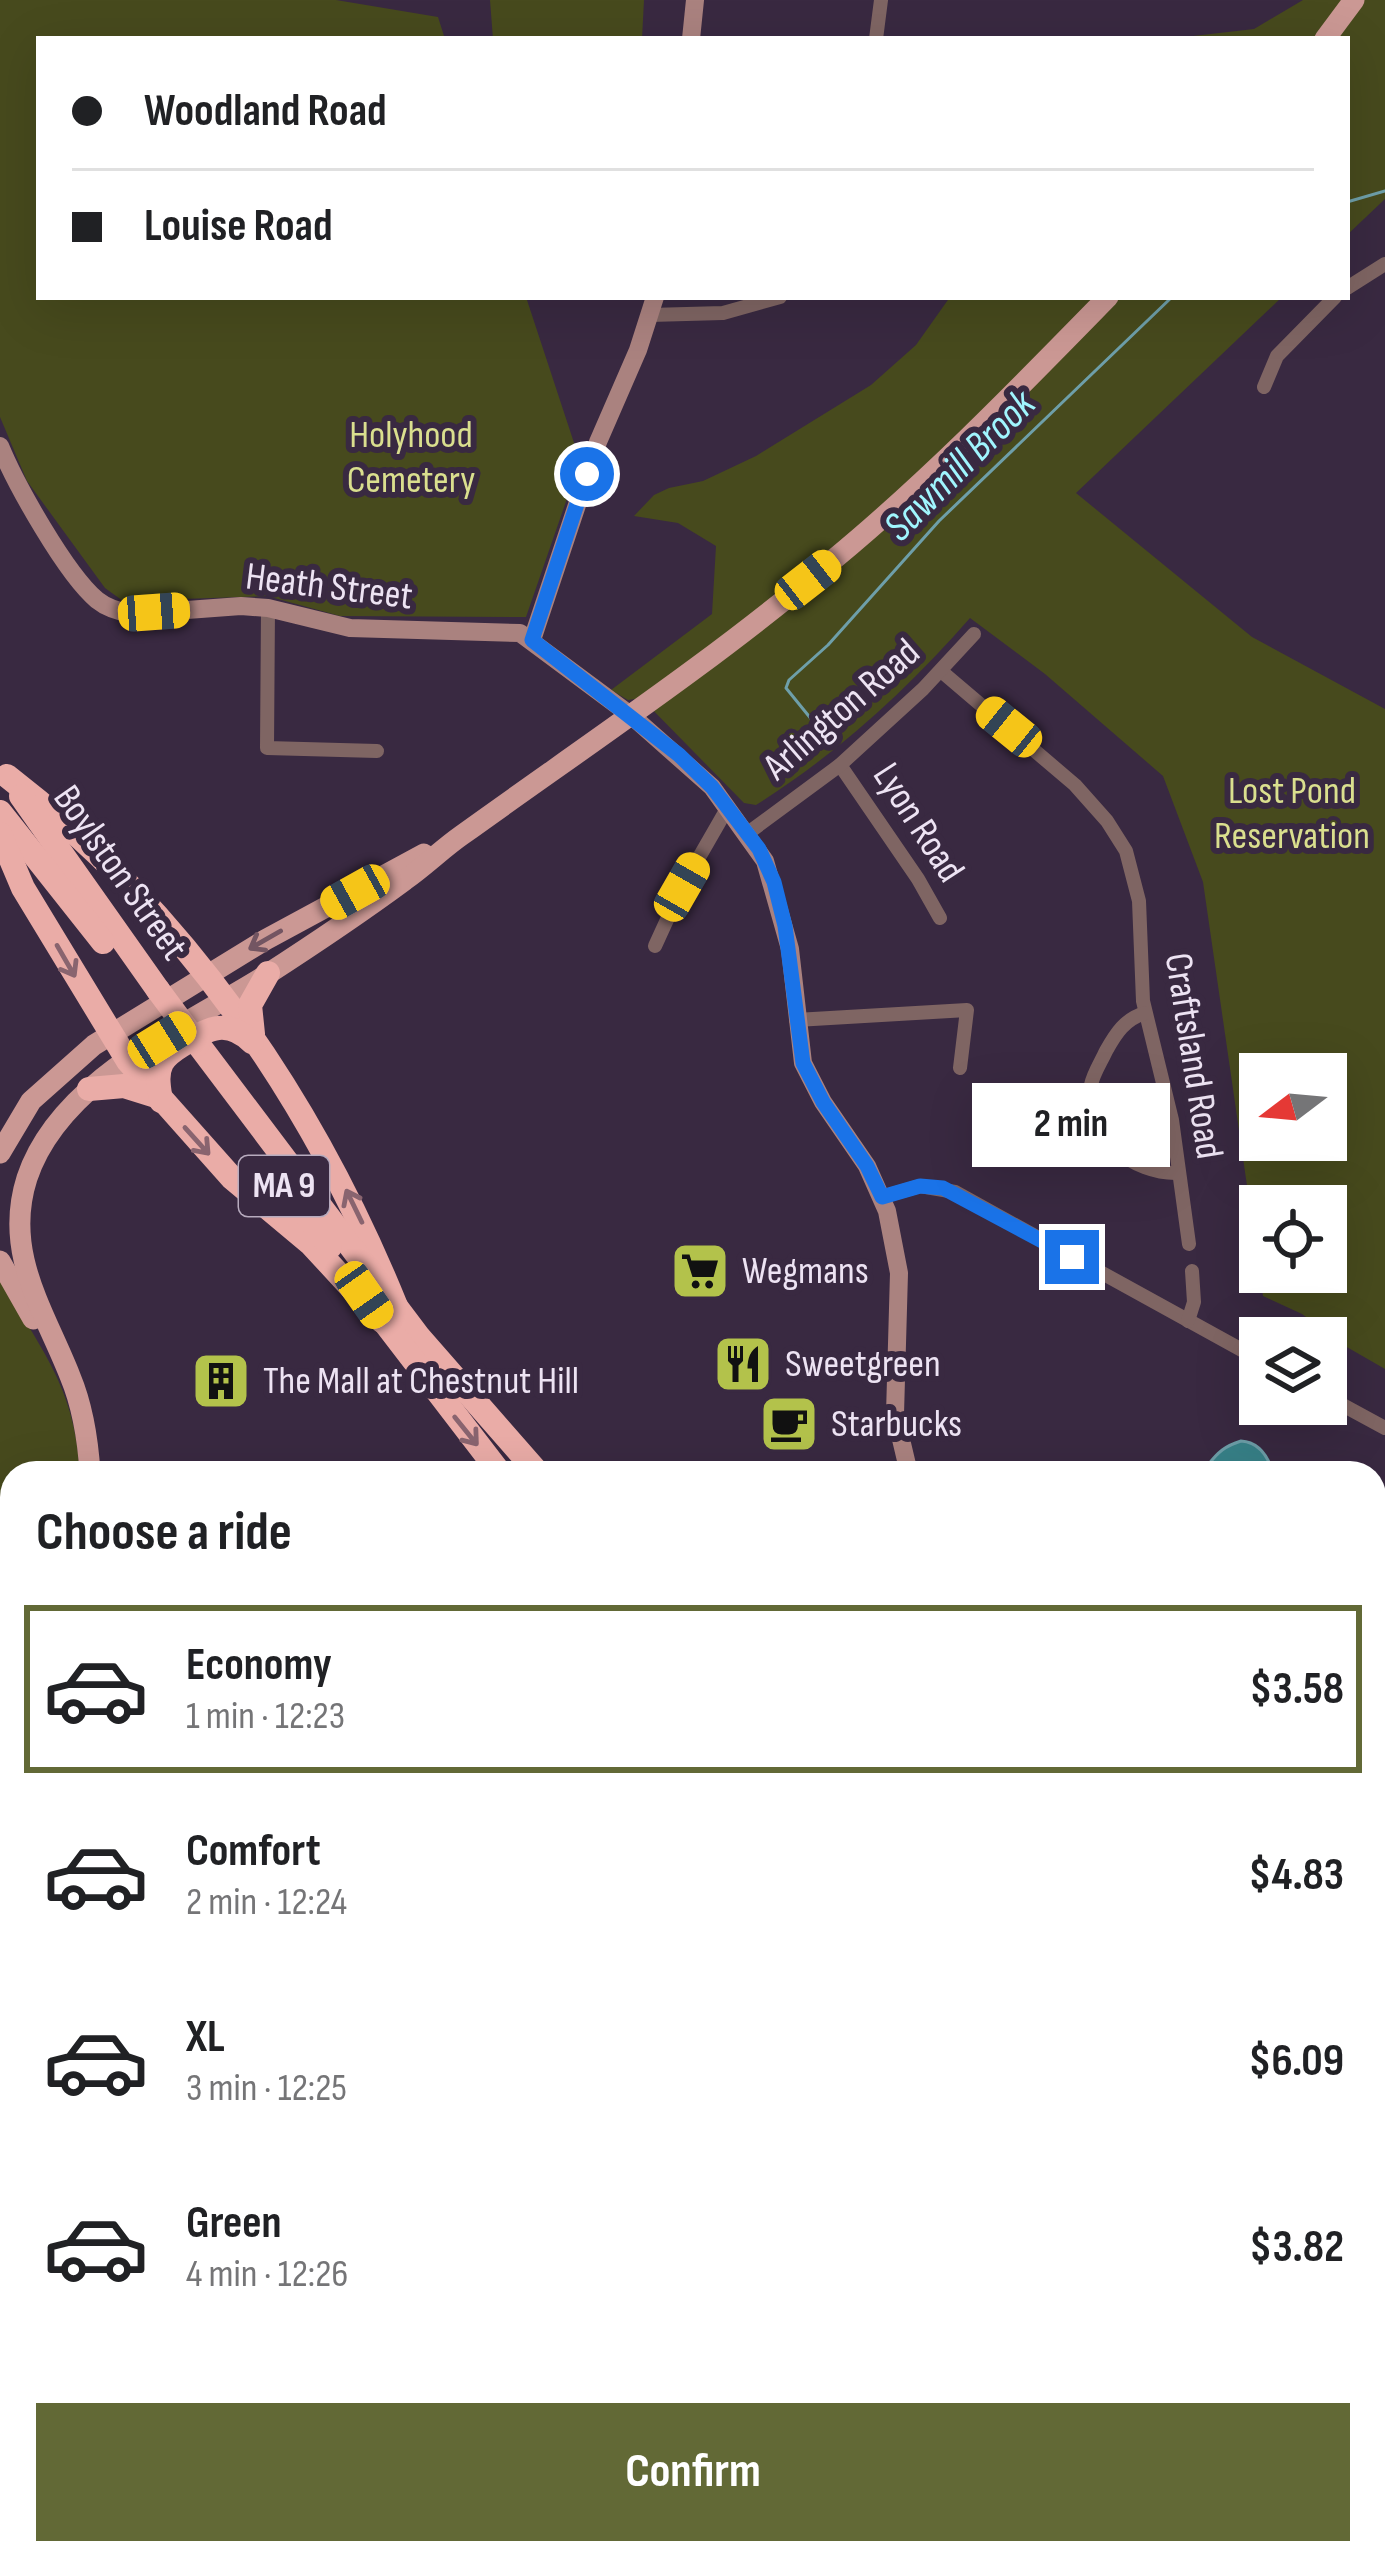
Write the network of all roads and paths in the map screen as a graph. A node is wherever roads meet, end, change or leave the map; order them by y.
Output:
1 (694, 0) edge
2 (881, 0) edge
3 (1354, 0) edge
4 (691, 36) edge
5 (876, 36) edge
6 (1327, 36) edge
7 (1385, 264) edge
8 (1350, 286) edge
9 (768, 300) edge
10 (1105, 300) edge
11 (1332, 300) edge
12 (652, 306) edge
13 (1264, 387) dead end
14 (0, 446) edge
15 (268, 608) junction
16 (974, 634) dead end
17 (532, 640) junction
18 (941, 671) junction
19 (633, 717) junction
20 (377, 751) dead end
21 (840, 765) junction
22 (4, 771) edge
23 (728, 807) junction
24 (0, 812) edge
25 (748, 832) junction
26 (0, 834) edge
27 (457, 838) junction
28 (940, 918) dead end
29 (655, 946) dead end
30 (268, 973) junction
31 (207, 974) junction
32 (152, 994) junction
33 (226, 999) junction
34 (1145, 1013) junction
35 (796, 1024) junction
36 (110, 1034) junction
37 (258, 1048) junction
38 (128, 1061) junction
39 (960, 1068) dead end
40 (89, 1089) junction
41 (159, 1099) junction
42 (0, 1153) edge
43 (1179, 1173) junction
44 (882, 1197) junction
45 (1189, 1244) dead end
46 (0, 1261) edge
47 (1192, 1271) dead end
48 (389, 1314) junction
49 (1188, 1321) junction
50 (1239, 1349) edge
51 (62, 1358) junction
52 (1347, 1407) edge
53 (1385, 1428) edge
54 (88, 1461) edge
55 (492, 1461) edge
56 (527, 1461) edge
57 (906, 1461) edge

1 - 4 street
2 - 5 street
3 - 6 main road
7 - 8 street
9 - 12 street
10 - 19 main road
11 - 13 street
12 - 17 street
14 - 15 street, Heath Street
15 - 17 street, Heath Street
15 - 20 street
16 - 18 street, Arlington Road
17 - 19 street, Heath Street
18 - 21 street, Arlington Road
18 - 34 street, Craftsland Road
19 - 23 street, Heath Street
19 - 27 main road
21 - 25 street, Arlington Road
21 - 28 street, Lyon Road
22 - 31 highway
22 - 32 highway, Boylston Street / MA 9
23 - 25 street, Heath Street
23 - 29 street
24 - 32 highway, Boylston Street / MA 9
25 - 35 street, Heath Street
26 -> 36 highway
27 - 30 main road
27 -> 31 main road
30 - 33 main road
30 - 37 highway
31 - 33 highway
31 - 36 main road
32 - 48 highway, Boylston Street / MA 9
33 - 37 highway
33 - 38 main road
34 - 43 street, Craftsland Road
34 - 43 street
35 - 39 street
35 - 44 street, Heath Street
36 - 38 highway
36 - 42 main road
37 - 41 highway
48 -> 37 highway
38 - 40 main road
38 - 41 highway
40 - 41 highway
40 - 51 main road
41 -> 48 highway
43 - 45 street, Craftsland Road
44 - 49 street
44 - 57 street, Heath Street
46 - 51 main road
47 - 49 street
48 -> 55 highway, Boylston Street / MA 9
48 - 56 highway, Boylston Street / MA 9
49 - 50 street
51 - 54 main road
52 - 53 street

